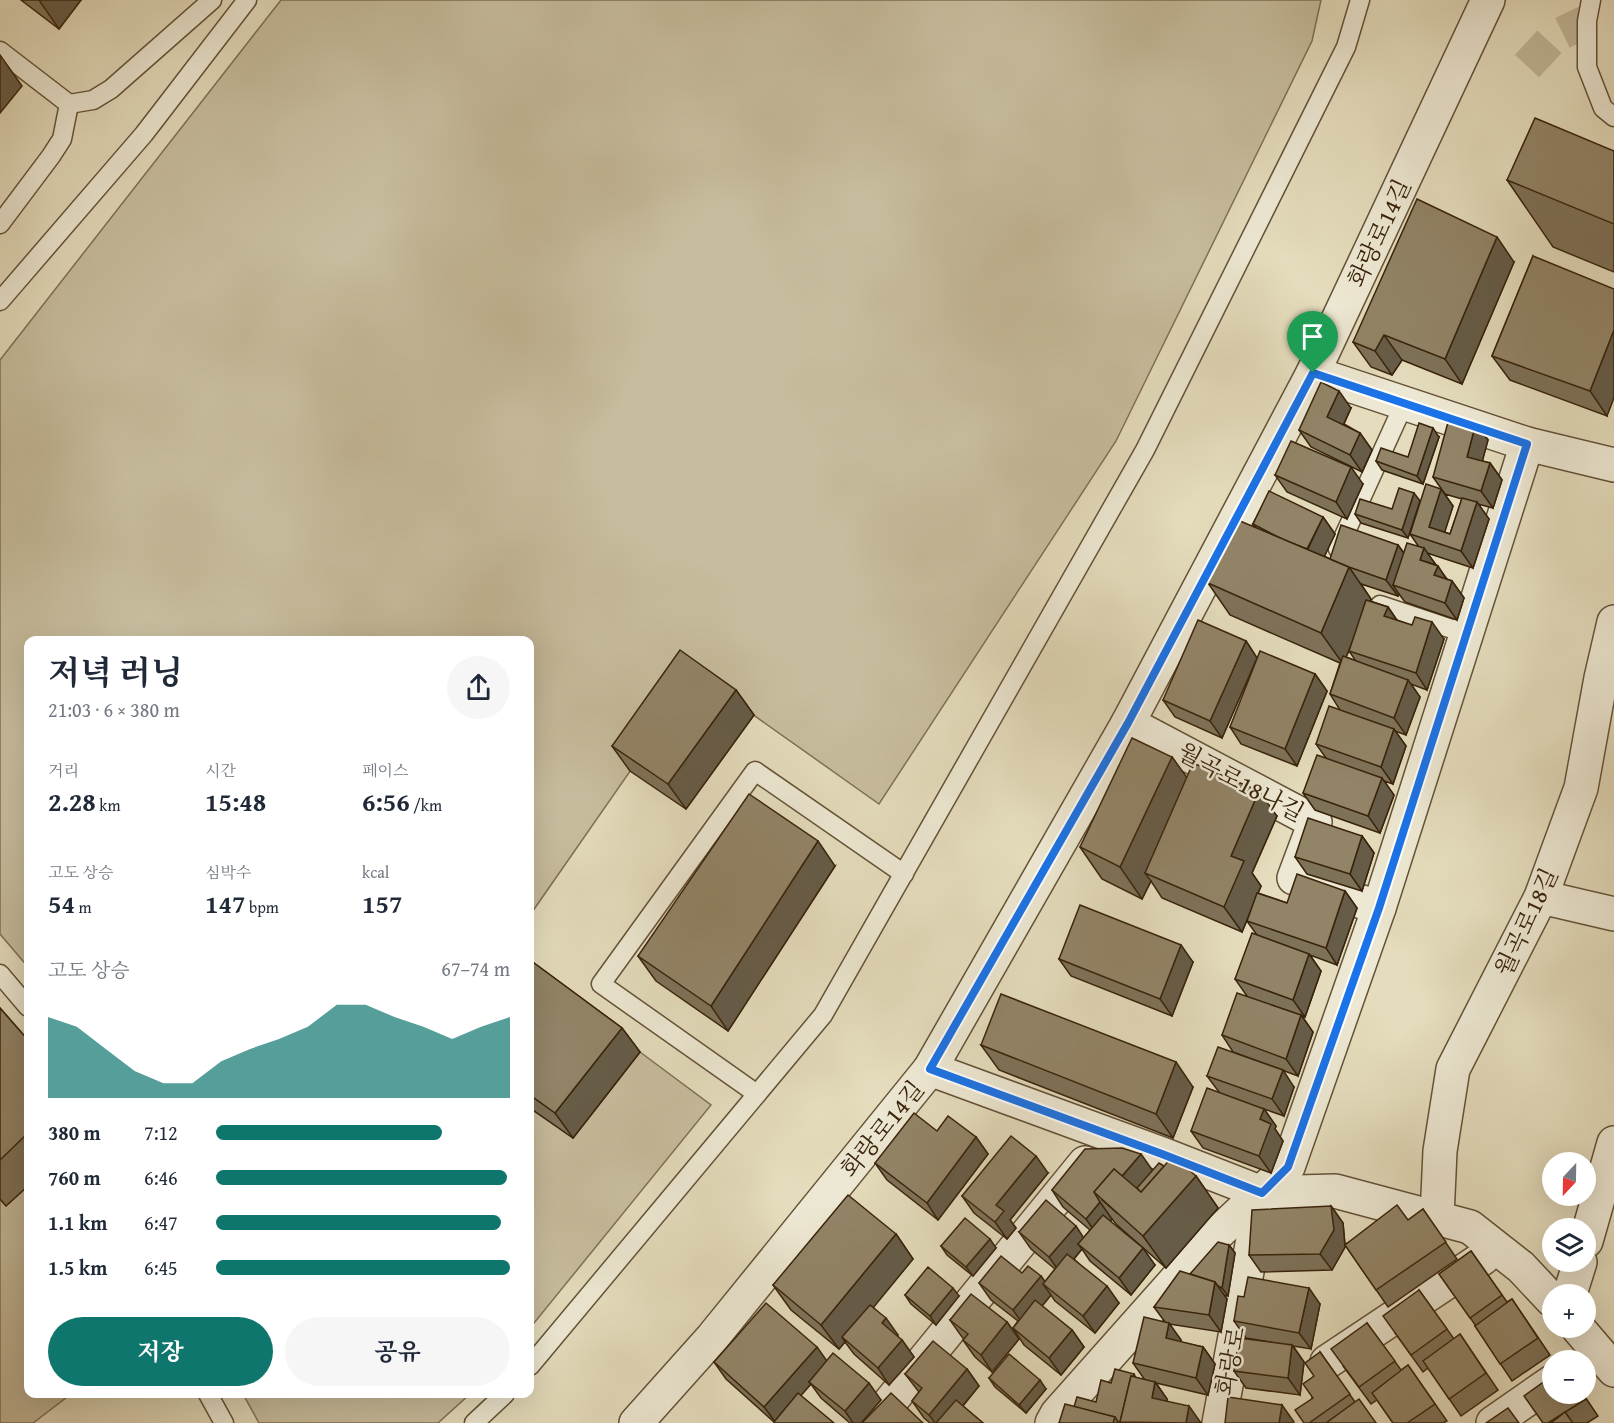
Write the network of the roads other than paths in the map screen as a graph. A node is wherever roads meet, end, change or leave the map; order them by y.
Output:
1 (212, 0) edge
2 (247, 0) edge
3 (1360, 0) edge
4 (1488, 0) edge
5 (1591, 0) edge
6 (0, 51) edge
7 (69, 104) junction
8 (1614, 117) edge
9 (0, 224) edge
10 (0, 301) edge
11 (1313, 373) junction
12 (1404, 404) junction
13 (1527, 444) junction
14 (1614, 465) edge
15 (1332, 562) edge
16 (1380, 605) edge
17 (1614, 622) edge
18 (1467, 634) junction
19 (1128, 723) junction
20 (904, 873) junction
21 (1541, 897) junction
22 (1379, 908) junction
23 (1614, 914) edge
24 (0, 974) edge
25 (24, 1002) edge
26 (930, 1069) junction
27 (757, 1094) junction
28 (1102, 1132) junction
29 (1614, 1143) edge
30 (1262, 1193) junction
31 (1437, 1217) junction
32 (1593, 1218) edge
33 (1497, 1248) junction
34 (1542, 1290) edge
35 (534, 1361) edge
36 (1327, 1362) edge
37 (1542, 1389) edge
38 (210, 1398) edge
39 (501, 1398) edge
40 (224, 1423) edge
41 (474, 1423) edge
42 (636, 1423) edge
43 (873, 1423) edge
44 (1052, 1423) edge
45 (1219, 1423) edge
46 (1493, 1423) edge

1 - 7 lane
2 - 10 lane
3 - 20 lane
4 - 11 street, 화랑로14길
5 - 8 lane
6 - 7 lane
7 - 9 lane
11 - 12 street
11 - 19 street, 화랑로14길
12 - 13 street
12 - 15 lane
13 - 14 street
13 - 18 street
16 - 18 lane
17 - 21 street, 월곡로18길
18 - 22 street
19 - 22 street, 월곡로18나길
19 - 26 street, 화랑로14길
20 - 27 lane
20 - 27 lane
21 - 23 street
21 - 31 street, 월곡로18길
22 - 30 street
24 - 25 lane
26 - 28 street
26 - 42 street, 화랑로14길
27 - 35 lane
28 - 30 street
28 - 43 street
29 - 32 street
30 - 31 street
30 - 44 street
30 - 45 street, 화랑로
31 - 33 street
33 - 34 street
33 - 36 street
37 - 46 street
38 - 40 lane
39 - 41 lane

